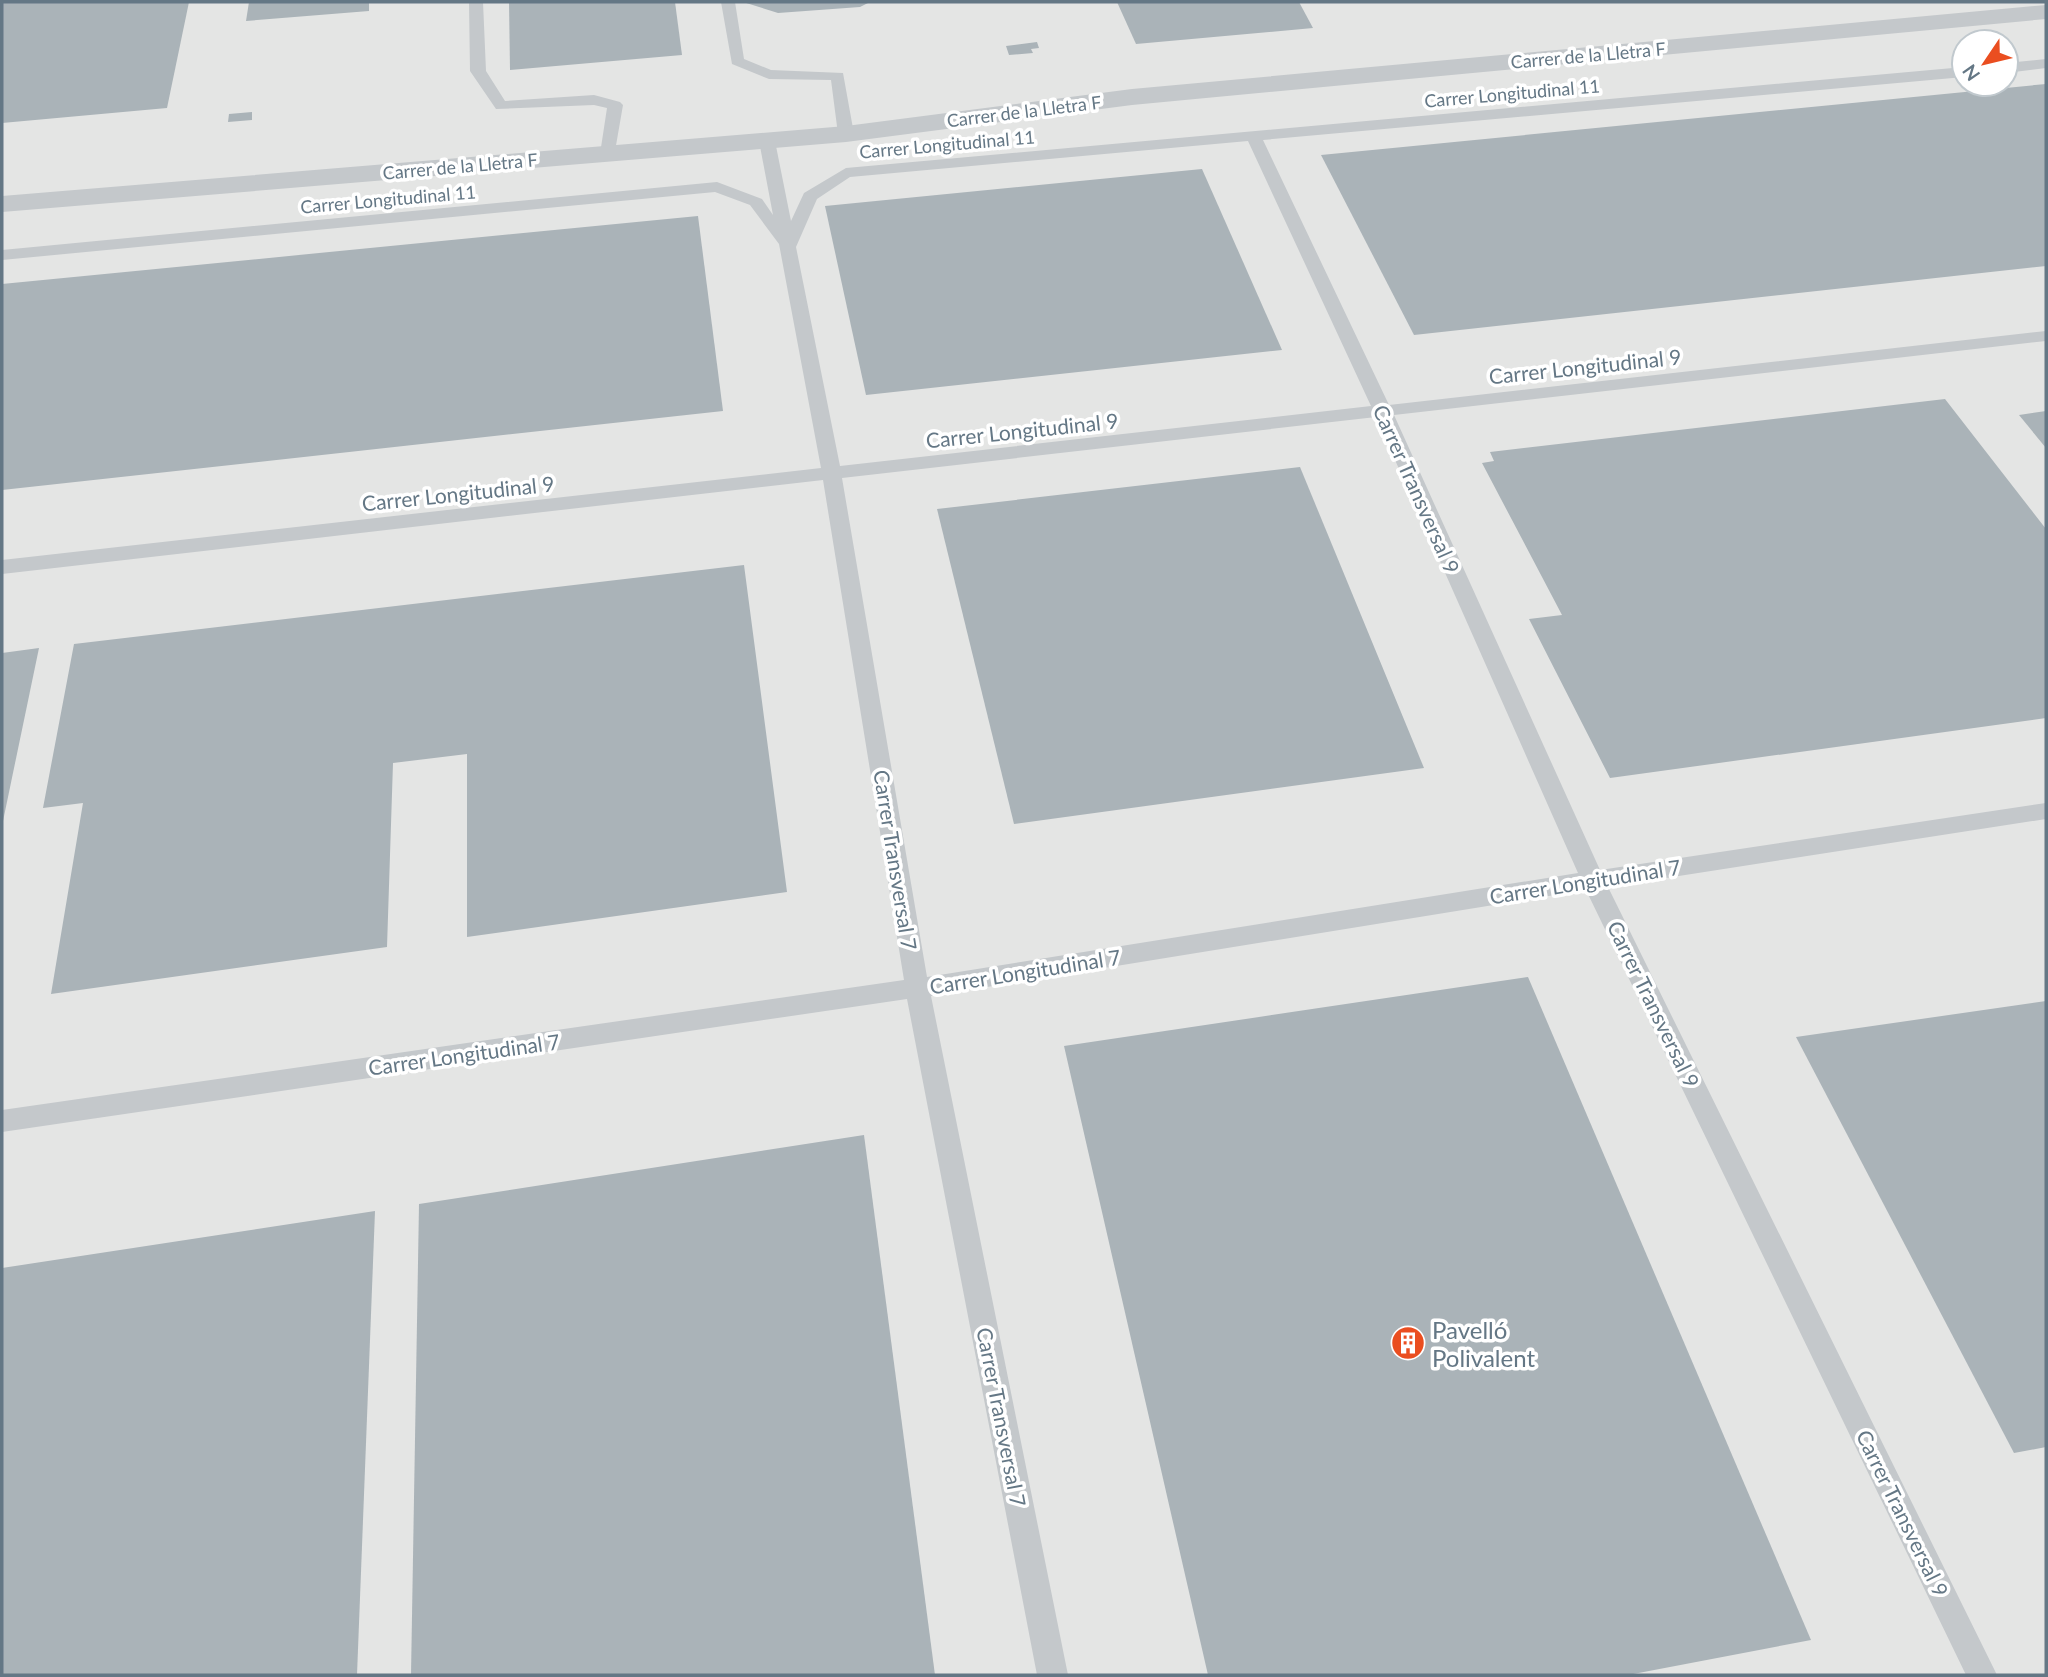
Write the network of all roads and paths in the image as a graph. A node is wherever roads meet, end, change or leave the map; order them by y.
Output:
1 (476, 2) edge
2 (728, 2) edge
3 (2046, 12) edge
4 (2046, 64) edge
5 (2020, 67) edge
6 (1950, 73) edge
7 (846, 134) junction
8 (1254, 135) junction
9 (767, 141) junction
10 (608, 154) junction
11 (2, 204) edge
12 (787, 248) junction
13 (2, 255) edge
14 (2046, 336) edge
15 (1383, 412) junction
16 (832, 474) junction
17 (2, 567) edge
18 (2046, 811) edge
19 (1593, 880) junction
20 (918, 988) junction
21 (2, 1121) edge
22 (1053, 1675) edge
23 (1982, 1675) edge

1 - 10 lane
2 - 7 lane
3 - 7 street, Carrer de la Lletra F
4 - 5 lane
6 - 8 lane, Carrer Longitudinal 11
7 - 9 street, Carrer de la Lletra F
8 - 12 lane, Carrer Longitudinal 11
8 - 15 lane, Carrer Transversal 9
9 - 10 street, Carrer de la Lletra F
9 - 12 lane, Carrer Transversal 7
10 - 11 street, Carrer de la Lletra F
12 - 13 lane, Carrer Longitudinal 11
12 - 16 lane, Carrer Transversal 7
14 - 15 lane, Carrer Longitudinal 9
15 - 16 lane, Carrer Longitudinal 9
15 - 19 lane, Carrer Transversal 9
16 - 17 lane, Carrer Longitudinal 9
16 - 20 lane, Carrer Transversal 7
18 - 19 lane, Carrer Longitudinal 7
19 - 20 lane, Carrer Longitudinal 7
19 - 23 lane, Carrer Transversal 9
20 - 21 lane, Carrer Longitudinal 7
20 - 22 lane, Carrer Transversal 7

